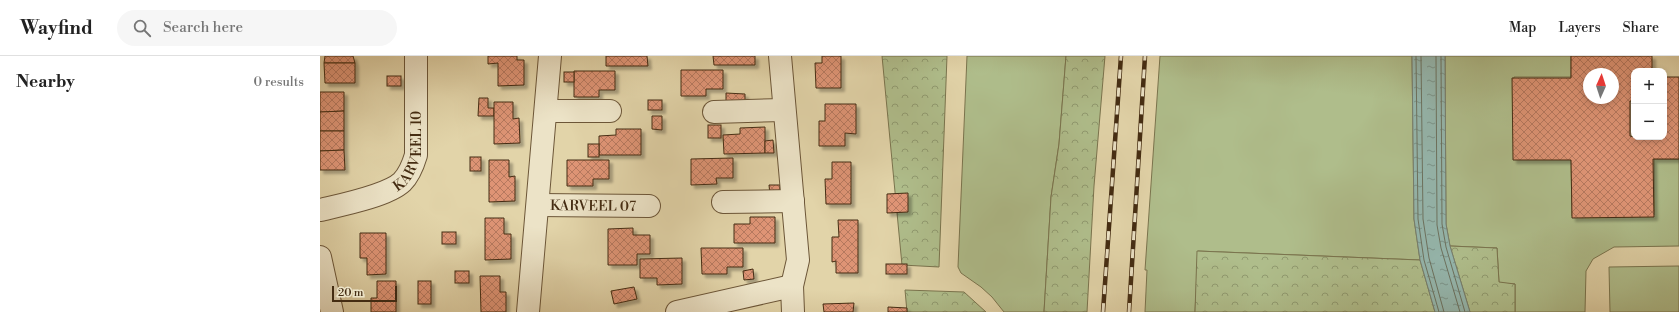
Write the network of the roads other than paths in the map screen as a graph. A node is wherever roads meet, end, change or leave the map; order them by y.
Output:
1 (416, 56) edge
2 (550, 56) edge
3 (780, 56) edge
4 (783, 110) junction
5 (546, 111) junction
6 (610, 111) dead end
7 (714, 112) dead end
8 (793, 201) junction
9 (723, 202) dead end
10 (538, 206) junction
11 (649, 206) dead end
12 (320, 210) edge
13 (320, 257) edge
14 (792, 286) junction
15 (332, 312) edge
16 (528, 312) edge
17 (678, 312) edge
18 (792, 312) edge

1 - 12 street, KARVEEL 10
2 - 5 street
3 - 4 street
4 - 7 street
4 - 8 street
5 - 6 street
5 - 10 street, KARVEEL 07
8 - 9 street
8 - 14 street
10 - 11 street, KARVEEL 07
10 - 16 street, KARVEEL 07
13 - 15 street
14 - 17 street
14 - 18 street

